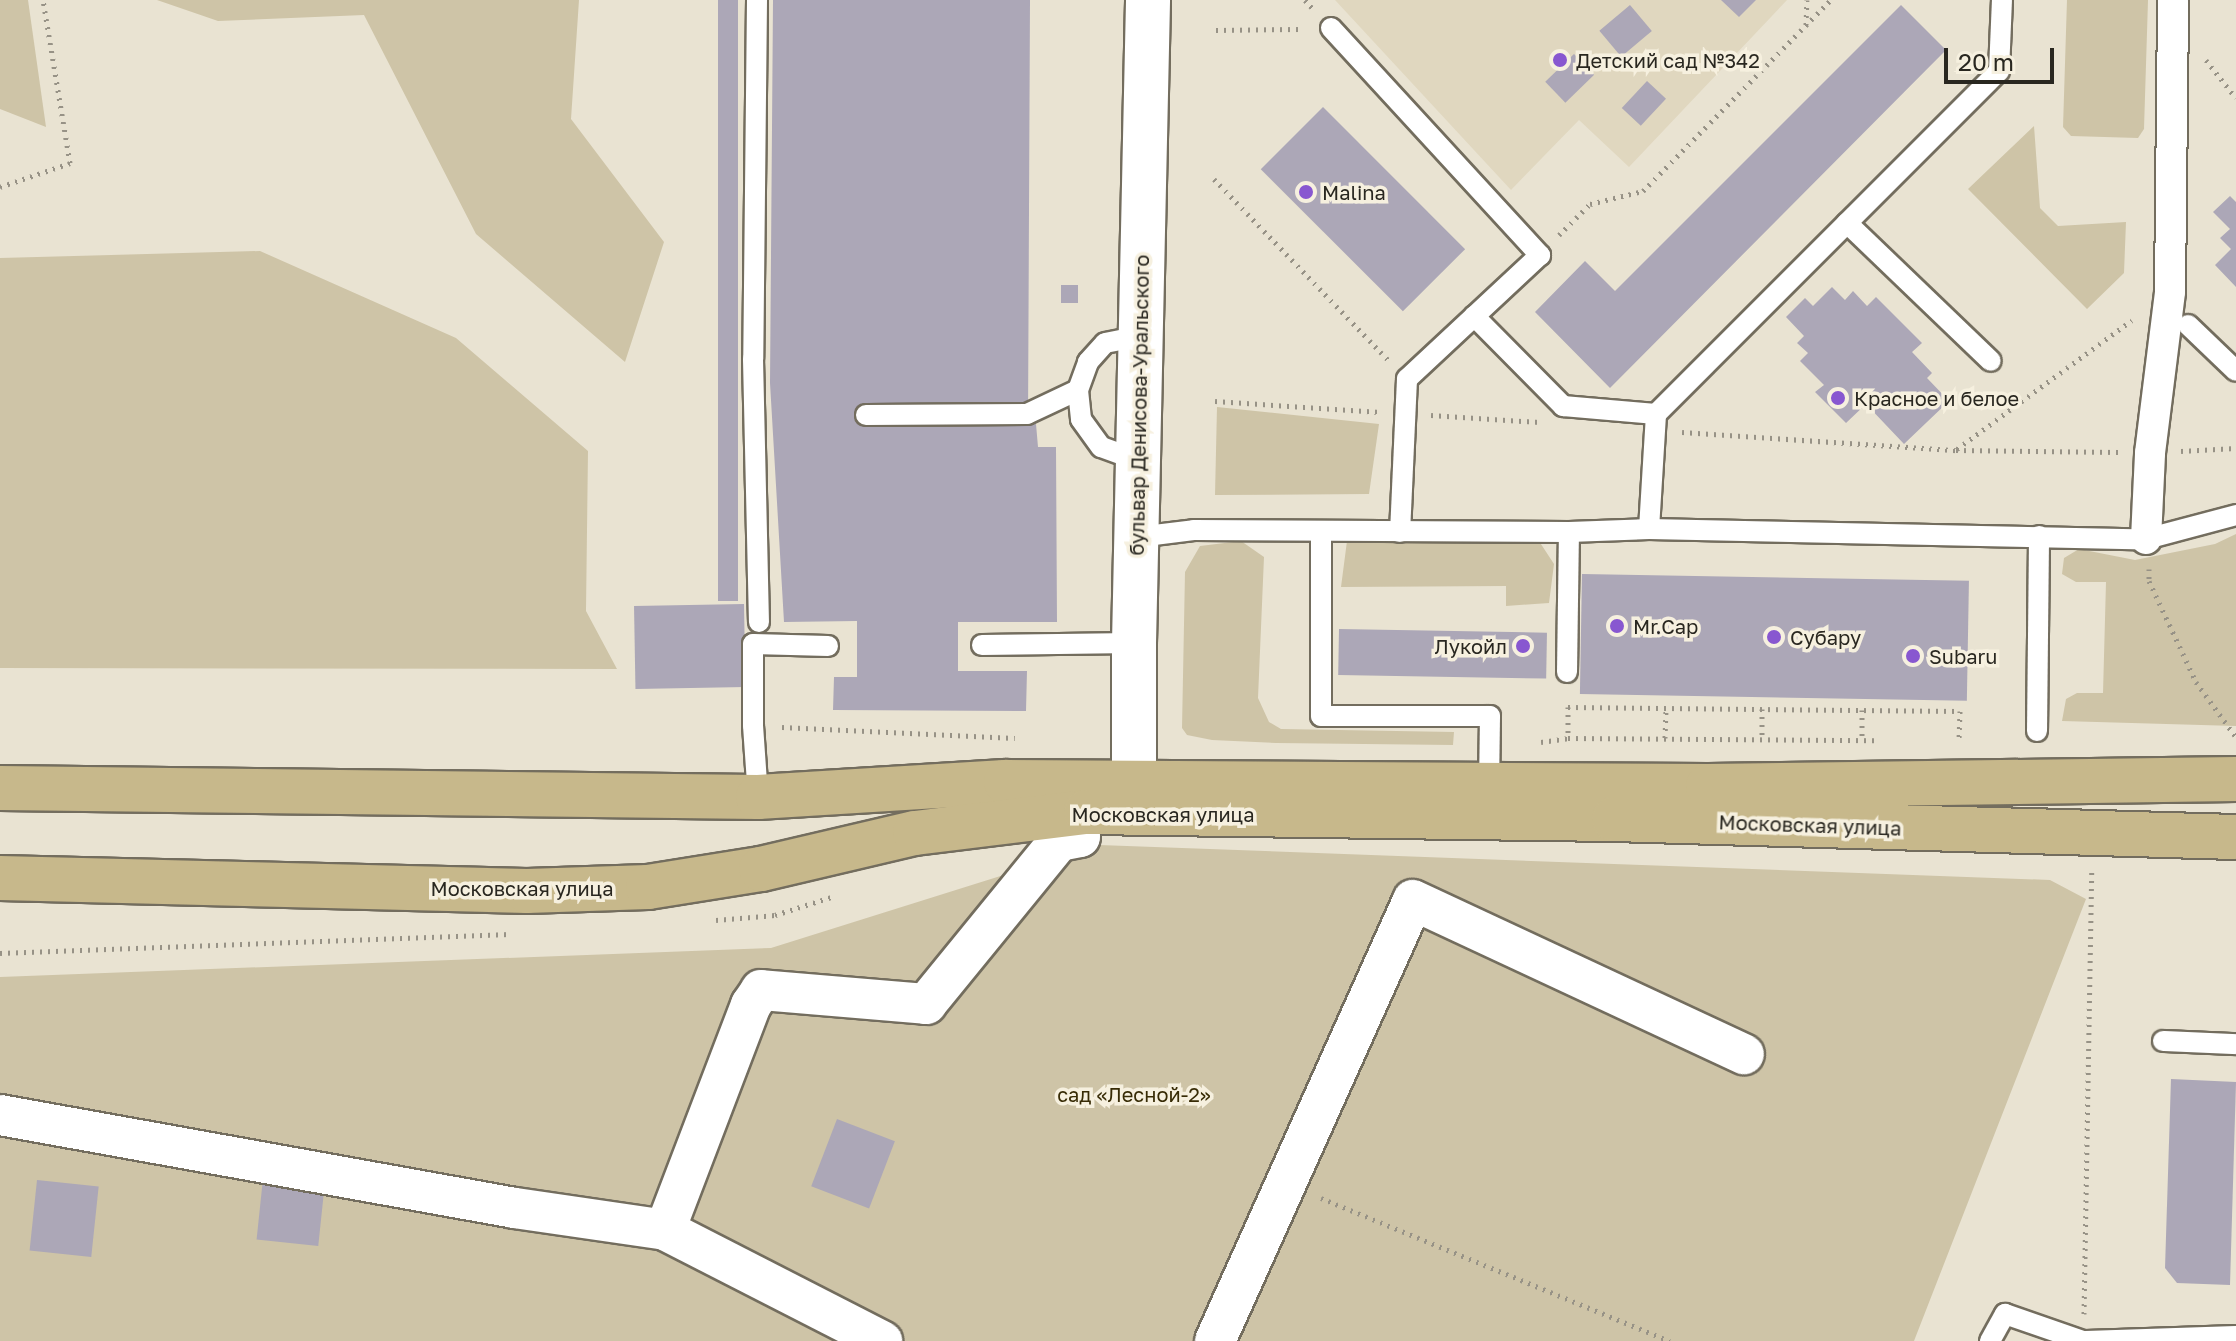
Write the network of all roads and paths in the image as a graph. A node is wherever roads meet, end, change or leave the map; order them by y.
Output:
1 (43, 0) edge
2 (757, 0) edge
3 (1148, 0) edge
4 (1807, 0) edge
5 (1831, 0) edge
6 (2002, 0) edge
7 (2173, 0) edge
8 (1806, 25) junction
9 (1331, 28) joint
10 (1216, 30) dead end
11 (1214, 179) dead end
12 (0, 187) edge
13 (1847, 223) junction
14 (1540, 255) junction
15 (2170, 292) junction
16 (1474, 316) junction
17 (2188, 325) dead end
18 (1140, 336) junction
19 (1991, 361) dead end
20 (2236, 371) edge
21 (1407, 379) junction
22 (1078, 390) junction
23 (1215, 401) dead end
24 (1405, 413) junction
25 (866, 415) dead end
26 (1656, 422) junction
27 (1546, 423) dead end
28 (2236, 448) edge
29 (1956, 450) junction
30 (2150, 453) junction
31 (1137, 460) junction
32 (2236, 515) edge
33 (1649, 529) junction
34 (1321, 531) junction
35 (1400, 532) junction
36 (1569, 532) junction
37 (2039, 536) junction
38 (1138, 537) junction
39 (2146, 539) junction
40 (759, 622) dead end
41 (1134, 643) junction
42 (982, 645) dead end
43 (828, 646) dead end
44 (1567, 672) joint
45 (1568, 707) junction
46 (1666, 708) junction
47 (1762, 709) junction
48 (1862, 710) junction
49 (753, 725) junction
50 (2037, 731) dead end
51 (2236, 737) edge
52 (1568, 738) dead end
53 (1665, 738) dead end
54 (1023, 739) dead end
55 (1762, 739) dead end
56 (1862, 740) dead end
57 (1959, 741) dead end
58 (2236, 779) edge
59 (1489, 785) junction
60 (0, 788) edge
61 (1134, 796) junction
62 (758, 797) junction
63 (1079, 812) junction
64 (2236, 837) edge
65 (2092, 859) dead end
66 (0, 878) edge
67 (2163, 1041) dead end
68 (2236, 1044) edge
69 (1744, 1054) dead end
70 (0, 1115) edge
71 (1287, 1184) junction
72 (665, 1230) junction
73 (2084, 1336) edge
74 (2236, 1336) edge
75 (882, 1341) edge
76 (1215, 1341) edge
77 (1670, 1341) edge
78 (1990, 1341) edge

1 - 12 path
2 - 40 lane
3 - 18 street, бульвар Денисова-Уральского
4 - 8 path
5 - 8 path
6 - 13 lane
7 - 15 street
8 - 14 path
9 - 10 path
9 - 14 lane
11 - 21 path
13 - 19 lane
13 - 26 lane
14 - 16 lane
15 - 29 path
15 - 30 street
16 - 21 lane
16 - 26 lane
17 - 20 lane
18 - 22 lane
18 - 31 street, бульвар Денисова-Уральского
21 - 24 lane
22 - 25 lane
22 - 31 lane
23 - 24 path
24 - 27 path
24 - 35 lane
26 - 29 path
26 - 33 lane
28 - 30 path
29 - 30 path
30 - 39 street
31 - 38 street, бульвар Денисова-Уральского
32 - 39 lane
33 - 36 lane
33 - 37 lane
34 - 35 lane
34 - 38 lane
34 - 59 lane
35 - 36 lane
36 - 44 lane
37 - 39 lane
37 - 50 lane
38 - 41 street, бульвар Денисова-Уральского
39 - 51 path
41 - 42 lane
41 - 61 street, бульвар Денисова-Уральского
43 - 49 lane
44 - 45 path
45 - 46 path
45 - 52 path
46 - 47 path
46 - 53 path
47 - 48 path
47 - 55 path
48 - 56 path
48 - 57 path
49 - 54 path
49 - 62 lane
58 - 59 main road, Московская улица
59 - 61 main road, Московская улица
60 - 62 main road, Московская улица
61 - 62 main road, Московская улица
61 - 63 main road, Московская улица
61 - 64 main road, Московская улица
63 - 66 main road, Московская улица
63 - 72 street
65 - 73 path
67 - 68 lane
69 - 71 street
70 - 72 street
71 - 76 street
71 - 77 path
72 - 75 street
73 - 74 lane
73 - 78 lane

